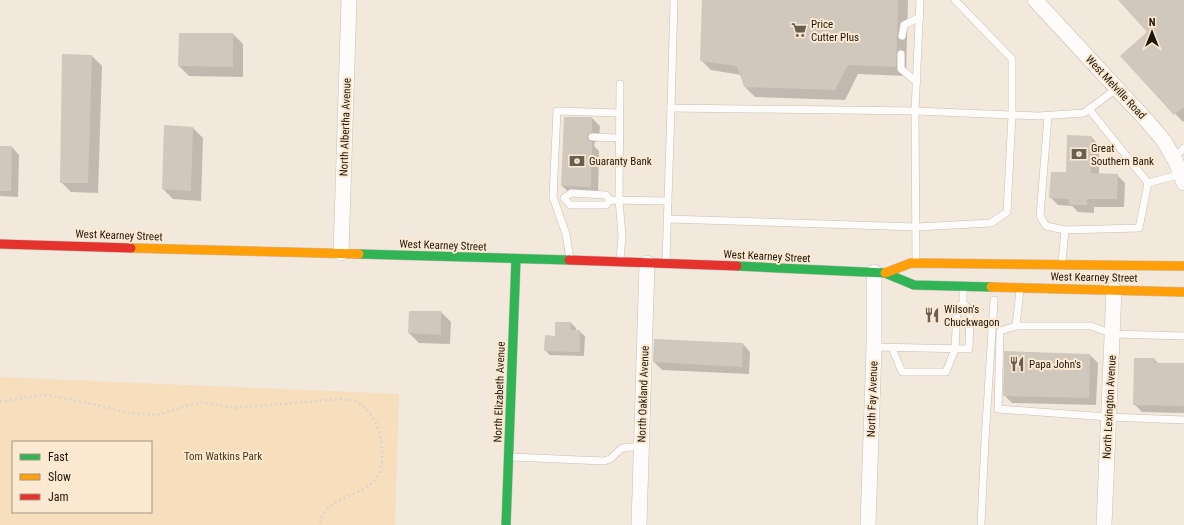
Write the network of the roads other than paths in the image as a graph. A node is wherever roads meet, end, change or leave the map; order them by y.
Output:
1 (349, 0) edge
2 (674, 0) edge
3 (920, 0) edge
4 (956, 0) edge
5 (1035, 0) edge
6 (920, 17) junction
7 (902, 36) dead end
8 (902, 54) dead end
9 (917, 82) junction
10 (620, 84) dead end
11 (1116, 88) junction
12 (671, 108) junction
13 (1089, 109) junction
14 (915, 111) junction
15 (620, 113) junction
16 (1012, 115) junction
17 (1048, 116) junction
18 (592, 137) dead end
19 (619, 138) junction
20 (1179, 153) edge
21 (1182, 178) edge
22 (1148, 183) junction
23 (553, 196) junction
24 (564, 198) junction
25 (610, 200) junction
26 (619, 200) junction
27 (668, 201) junction
28 (668, 219) junction
29 (916, 226) junction
30 (1065, 230) junction
31 (0, 244) edge
32 (341, 253) junction
33 (516, 259) junction
34 (571, 261) junction
35 (620, 262) junction
36 (647, 263) junction
37 (666, 263) junction
38 (916, 263) junction
39 (1062, 265) junction
40 (1184, 266) edge
41 (879, 273) junction
42 (964, 286) junction
43 (1020, 288) junction
44 (1114, 290) junction
45 (1184, 292) edge
46 (994, 300) dead end
47 (963, 304) junction
48 (1016, 326) junction
49 (1113, 334) junction
50 (1184, 336) edge
51 (874, 347) junction
52 (892, 348) junction
53 (955, 349) junction
54 (1108, 417) junction
55 (1184, 420) edge
56 (641, 446) junction
57 (508, 457) junction
58 (506, 525) edge
59 (639, 525) edge
60 (868, 525) edge
61 (981, 525) edge
62 (1104, 525) edge

1 - 32 street, North Albertha Avenue
2 - 12 lane
3 - 6 lane
4 - 16 lane
5 - 11 street, West Melville Road
6 - 7 lane
6 - 9 lane
8 - 9 lane
9 - 14 lane
10 - 15 lane
11 - 13 lane
11 - 20 street, West Melville Road
12 - 14 lane
12 - 27 lane
13 - 17 lane
13 - 22 lane
14 - 16 lane
14 - 29 lane
15 - 19 lane
15 - 23 lane
16 - 17 lane
16 - 29 lane
17 - 30 lane
18 - 19 lane
19 - 26 lane
20 - 21 street, West Melville Road
21 - 22 lane
22 - 30 lane
23 - 24 lane
23 - 34 lane
24 - 25 lane
24 - 25 lane
25 - 26 lane
26 - 27 lane
26 - 35 lane
27 - 28 lane
28 - 29 lane
28 - 37 lane
29 - 38 lane
30 - 39 lane
31 - 32 main road, West Kearney Street
32 - 33 main road, West Kearney Street
33 - 34 main road, West Kearney Street
33 - 57 main road, North Elizabeth Avenue
34 - 35 main road, West Kearney Street
35 - 36 main road, West Kearney Street
36 - 37 main road, West Kearney Street
36 - 56 street, North Oakland Avenue
37 - 41 main road, West Kearney Street
38 - 39 main road, West Kearney Street
38 - 41 main road, West Kearney Street
39 - 40 main road, West Kearney Street
41 - 42 main road, West Kearney Street
41 - 51 street, North Fay Avenue
42 - 43 main road, West Kearney Street
42 - 47 lane
43 - 44 main road, West Kearney Street
43 - 48 lane
44 - 45 main road, West Kearney Street
44 - 49 street, North Lexington Avenue
46 - 61 lane
47 - 53 lane
47 - 53 lane
48 - 49 lane
48 - 54 lane
49 - 50 lane
49 - 54 street, North Lexington Avenue
51 - 52 lane
51 - 60 street, North Fay Avenue
52 - 53 lane
52 - 53 lane
54 - 55 lane
54 - 62 street, North Lexington Avenue
56 - 57 lane
56 - 59 street, North Oakland Avenue
57 - 58 main road, North Elizabeth Avenue

